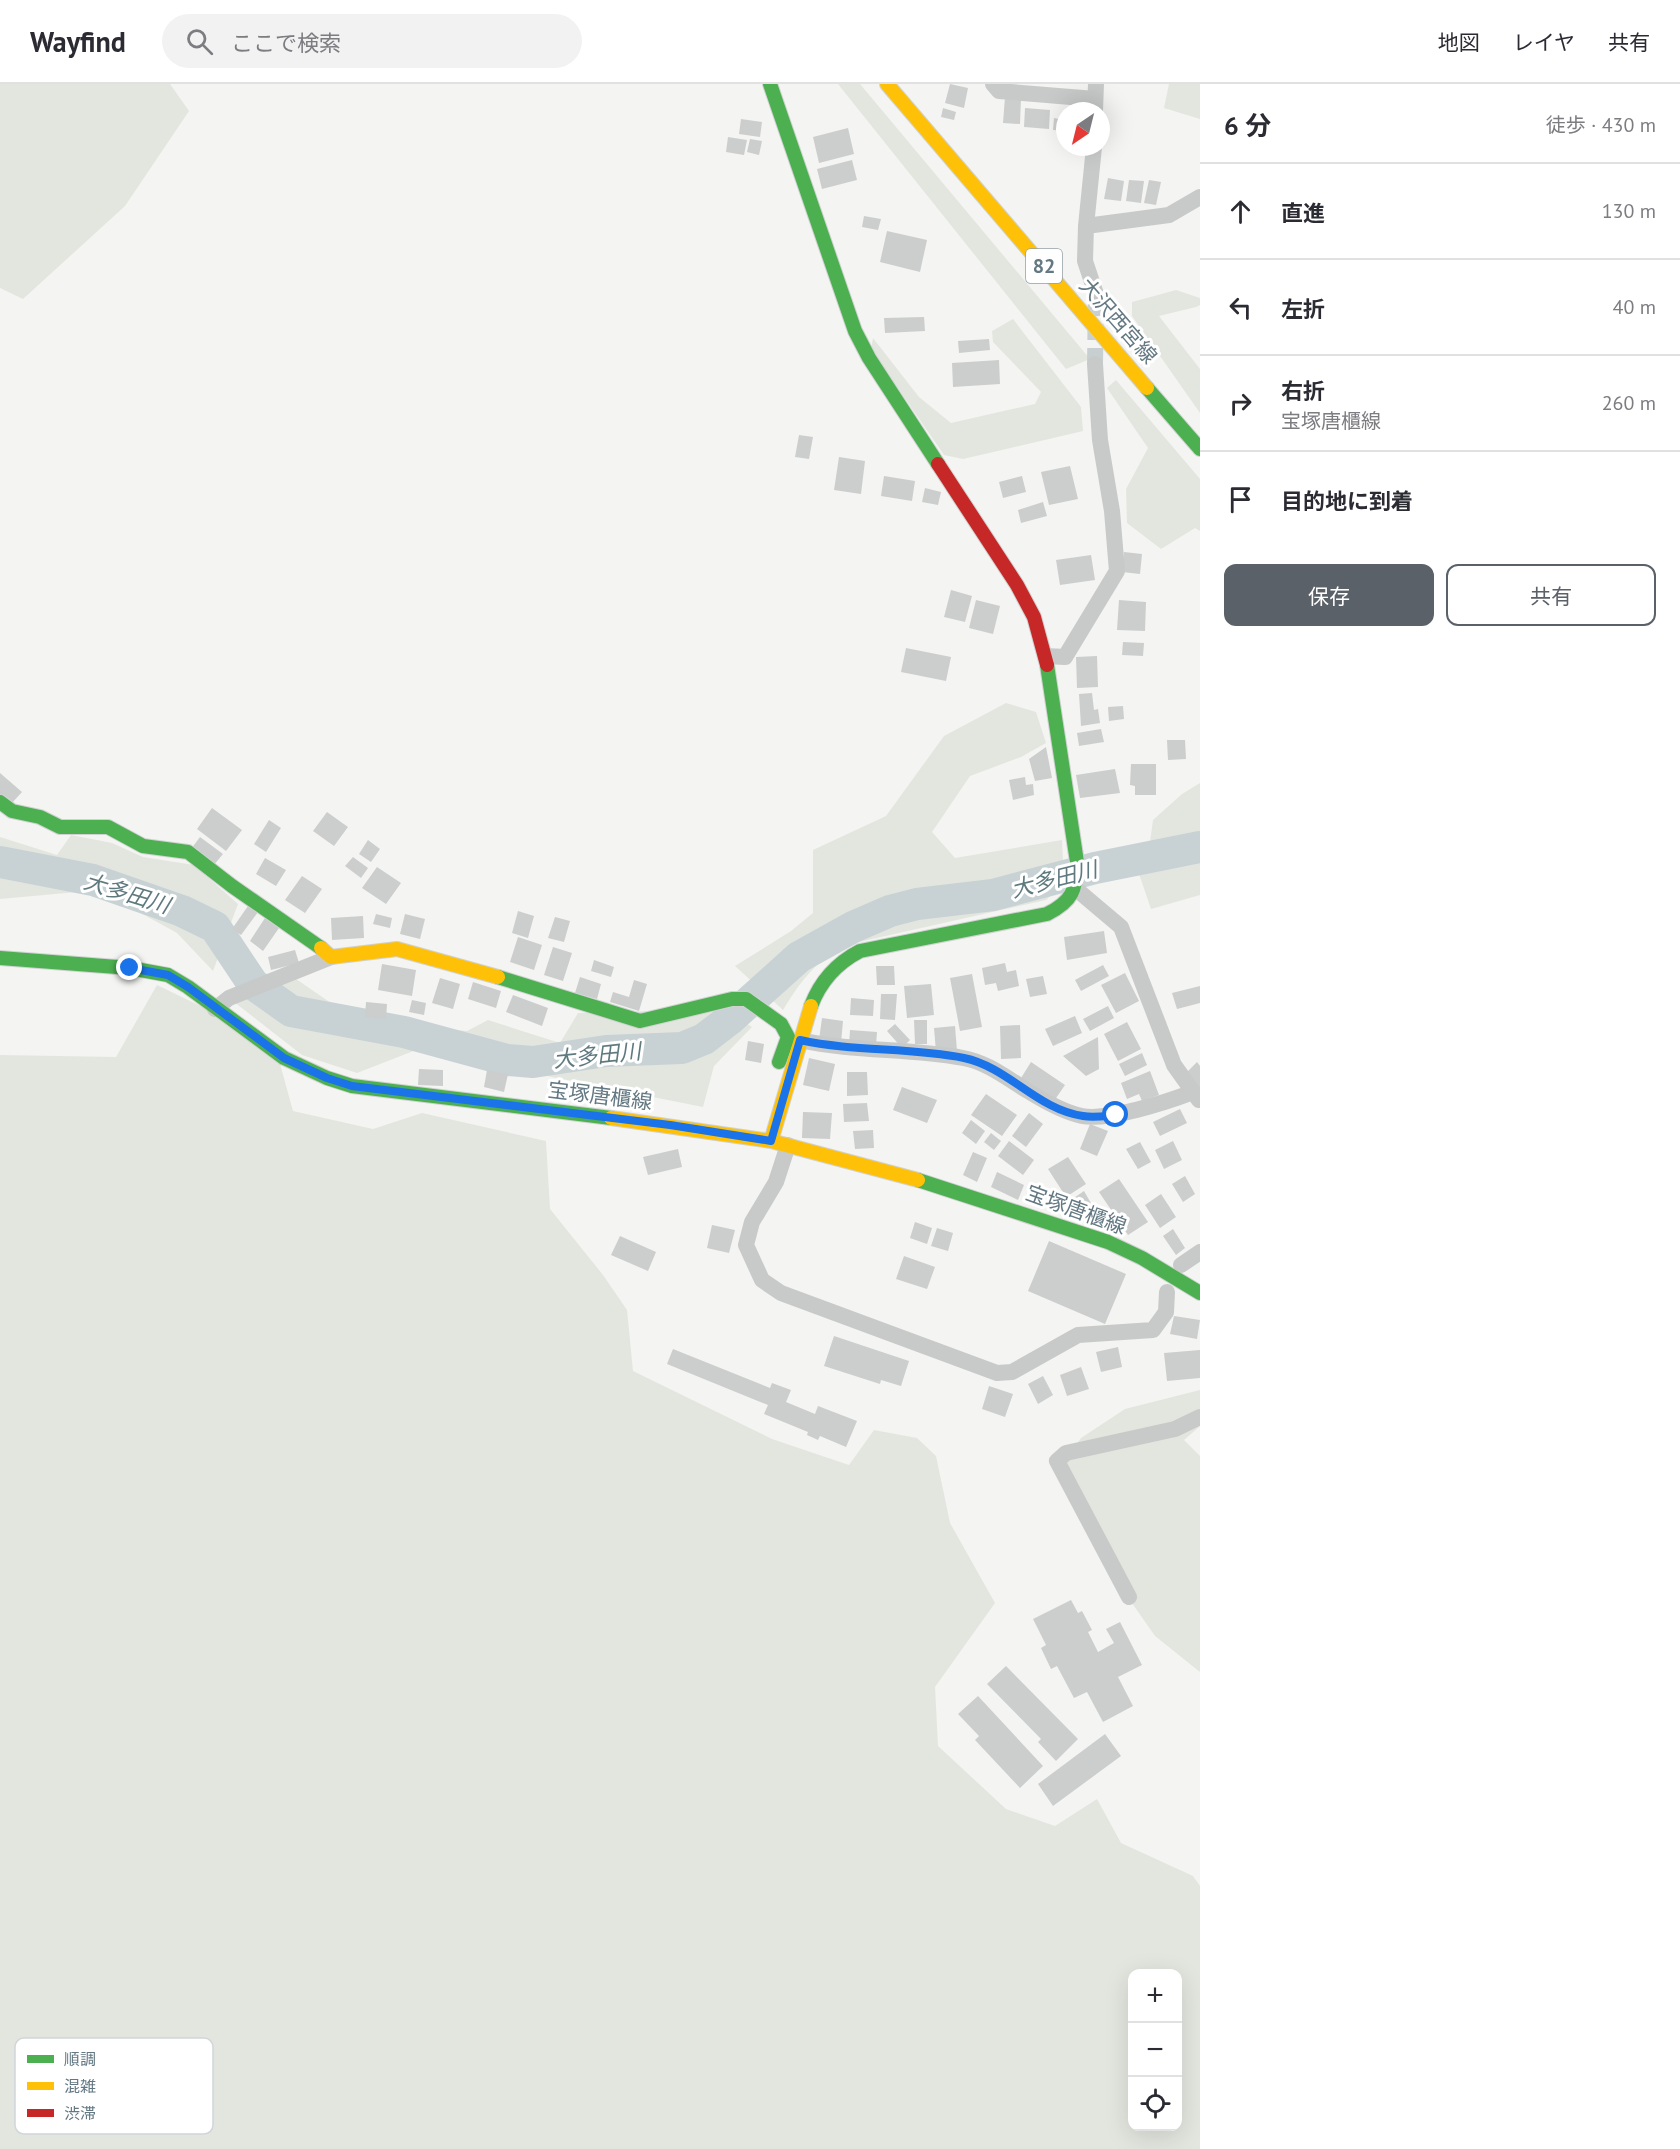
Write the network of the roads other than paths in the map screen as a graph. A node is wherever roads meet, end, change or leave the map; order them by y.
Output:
1 (770, 84) edge
2 (887, 84) edge
3 (993, 84) edge
4 (1095, 98) edge
5 (1093, 156) edge
6 (1200, 197) edge
7 (1086, 226) junction
8 (1096, 294) tunnel mouth
9 (1095, 364) tunnel mouth
10 (1200, 449) edge
11 (1046, 656) junction
12 (0, 802) edge
13 (1076, 889) junction
14 (331, 957) junction
15 (0, 958) edge
16 (215, 1009) junction
17 (800, 1040) junction
18 (1196, 1096) edge
19 (779, 1111) junction
20 (771, 1141) junction
21 (788, 1146) junction
22 (1200, 1252) edge
23 (1181, 1265) dead end
24 (1167, 1292) dead end
25 (1200, 1293) edge
26 (1200, 1416) edge
27 (1129, 1597) dead end

1 - 11 street
2 - 10 street, 大沢西宮線 / 82
3 - 4 street
5 - 7 street
6 - 7 street
7 - 8 street
9 - 11 street
11 - 13 street
12 - 14 street
13 - 17 street
13 - 18 street
14 - 16 street
14 - 19 street
15 - 16 street, 宝塚唐櫃線
16 - 20 street, 宝塚唐櫃線
17 - 18 street
17 - 19 street
19 - 20 street
20 - 21 street, 宝塚唐櫃線
21 - 24 street
21 - 25 street, 宝塚唐櫃線
22 - 23 street
26 - 27 street

